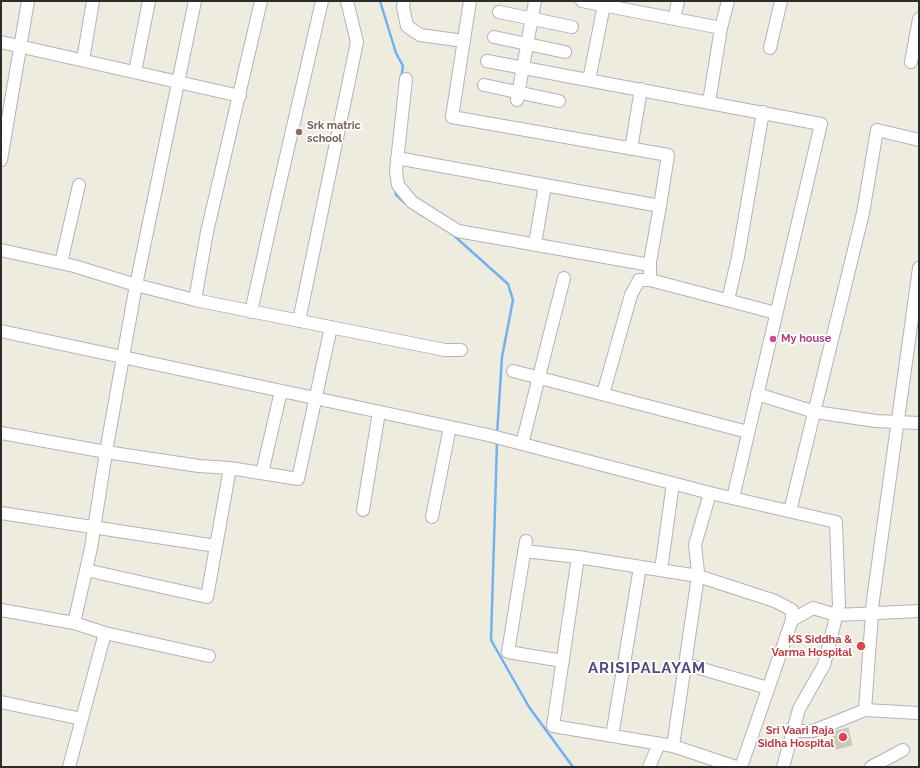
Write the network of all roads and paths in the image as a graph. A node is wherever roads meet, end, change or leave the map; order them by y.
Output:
1 (28, 1) edge
2 (93, 1) edge
3 (149, 1) edge
4 (195, 1) edge
5 (261, 1) edge
6 (322, 1) edge
7 (347, 1) edge
8 (404, 1) edge
9 (470, 1) edge
10 (535, 1) edge
11 (582, 1) edge
12 (678, 1) edge
13 (728, 1) edge
14 (781, 1) edge
15 (604, 5) junction
16 (499, 12) dead end
17 (532, 18) junction
18 (674, 19) junction
19 (919, 19) edge
20 (572, 27) dead end
21 (721, 28) junction
22 (494, 37) dead end
23 (464, 41) junction
24 (1, 42) edge
25 (527, 44) junction
26 (19, 46) junction
27 (770, 48) dead end
28 (565, 52) dead end
29 (83, 60) junction
30 (487, 61) dead end
31 (912, 62) dead end
32 (523, 68) junction
33 (135, 72) junction
34 (406, 79) dead end
35 (589, 80) junction
36 (178, 82) junction
37 (484, 84) dead end
38 (641, 89) junction
39 (240, 96) junction
40 (518, 96) junction
41 (559, 101) dead end
42 (709, 102) junction
43 (763, 112) junction
44 (919, 140) edge
45 (631, 149) junction
46 (397, 158) junction
47 (1, 160) edge
48 (79, 185) dead end
49 (545, 186) junction
50 (660, 206) junction
51 (534, 244) junction
52 (1, 250) edge
53 (61, 263) junction
54 (650, 264) junction
55 (919, 268) edge
56 (564, 278) dead end
57 (650, 280) junction
58 (136, 285) junction
59 (195, 300) junction
60 (728, 300) junction
61 (916, 308) edge
62 (251, 312) junction
63 (776, 313) junction
64 (298, 321) junction
65 (331, 327) junction
66 (1, 331) edge
67 (461, 350) dead end
68 (123, 357) junction
69 (513, 371) dead end
70 (538, 378) junction
71 (281, 391) junction
72 (603, 394) junction
73 (757, 394) junction
74 (315, 398) junction
75 (379, 412) junction
76 (815, 412) junction
77 (898, 422) junction
78 (919, 423) edge
79 (450, 427) junction
80 (748, 432) junction
81 (1, 433) edge
82 (522, 444) junction
83 (106, 452) junction
84 (230, 468) junction
85 (262, 473) junction
86 (673, 483) junction
87 (710, 493) junction
88 (733, 498) junction
89 (363, 510) dead end
90 (790, 511) junction
91 (1, 513) edge
92 (432, 518) dead end
93 (94, 528) junction
94 (216, 546) junction
95 (578, 557) junction
96 (640, 567) junction
97 (86, 570) junction
98 (661, 570) junction
99 (698, 576) junction
100 (1, 610) edge
101 (919, 611) edge
102 (872, 614) junction
103 (836, 615) junction
104 (792, 620) junction
105 (74, 623) junction
106 (105, 633) junction
107 (209, 656) dead end
108 (563, 661) junction
109 (685, 664) junction
110 (768, 688) junction
111 (1, 702) edge
112 (865, 710) junction
113 (919, 713) edge
114 (82, 719) junction
115 (793, 731) junction
116 (612, 736) junction
117 (659, 744) junction
118 (673, 746) junction
119 (903, 750) dead end
120 (69, 767) edge
121 (649, 767) edge
122 (735, 767) edge
123 (783, 767) edge
124 (871, 767) edge

1 - 26 street
2 - 29 street
3 - 33 street
4 - 36 street
5 - 39 street
6 - 62 street
7 - 64 street
8 - 23 street
9 - 23 street
10 - 17 street
11 - 15 street
12 - 18 street
13 - 21 street
14 - 27 street
15 - 18 street
15 - 35 street
16 - 17 street
17 - 20 street
17 - 25 street
18 - 21 street
19 - 31 street
21 - 42 street
22 - 25 street
23 - 45 street
24 - 26 street
25 - 28 street
25 - 32 street
26 - 29 street
26 - 47 street
29 - 33 street
30 - 32 street
32 - 35 street
32 - 40 street
33 - 36 street
34 - 46 street
35 - 38 street
36 - 39 street
36 - 58 street
37 - 40 street
38 - 42 street
38 - 45 street
39 - 59 street
40 - 41 street
42 - 43 street
43 - 60 street
43 - 63 street
44 - 76 street
45 - 50 street
46 - 49 street
46 - 51 street
48 - 53 street
49 - 50 street
49 - 51 street
50 - 54 street
51 - 54 street
52 - 53 street
53 - 58 street
54 - 57 street
55 - 61 street
56 - 70 street
57 - 60 street
57 - 72 street
58 - 59 street
58 - 68 street
59 - 62 street
60 - 63 street
61 - 77 street
62 - 64 street
63 - 73 street
64 - 65 street
65 - 67 street
65 - 74 street
66 - 68 street
68 - 71 street
68 - 83 street
69 - 70 street
70 - 72 street
70 - 82 street
71 - 74 street
71 - 85 street
72 - 80 street
73 - 76 street
73 - 80 street
74 - 75 street
74 - 85 street
75 - 79 street
75 - 89 street
76 - 77 street
76 - 90 street
77 - 78 street
77 - 102 street
79 - 82 street
79 - 92 street
80 - 88 street
81 - 83 street
82 - 86 street
83 - 84 street
83 - 93 street
84 - 85 street
84 - 94 street
86 - 87 street
86 - 98 street
87 - 88 street
87 - 99 street
88 - 90 street
90 - 103 street
91 - 93 street
93 - 94 street
93 - 97 street
94 - 97 street
95 - 96 street
95 - 108 street
95 - 108 street
96 - 98 street
96 - 116 street
97 - 105 street
98 - 99 street
99 - 104 street
99 - 109 street
100 - 105 street
101 - 102 street
102 - 103 street
102 - 112 street
103 - 104 street
103 - 115 street
104 - 110 street
105 - 106 street
106 - 107 street
106 - 114 street
108 - 116 street
109 - 110 street
109 - 118 street
110 - 122 street
111 - 114 street
112 - 113 street
112 - 115 street
114 - 120 street
115 - 123 street
116 - 117 street
117 - 118 street
117 - 121 street
118 - 122 street
119 - 124 street

